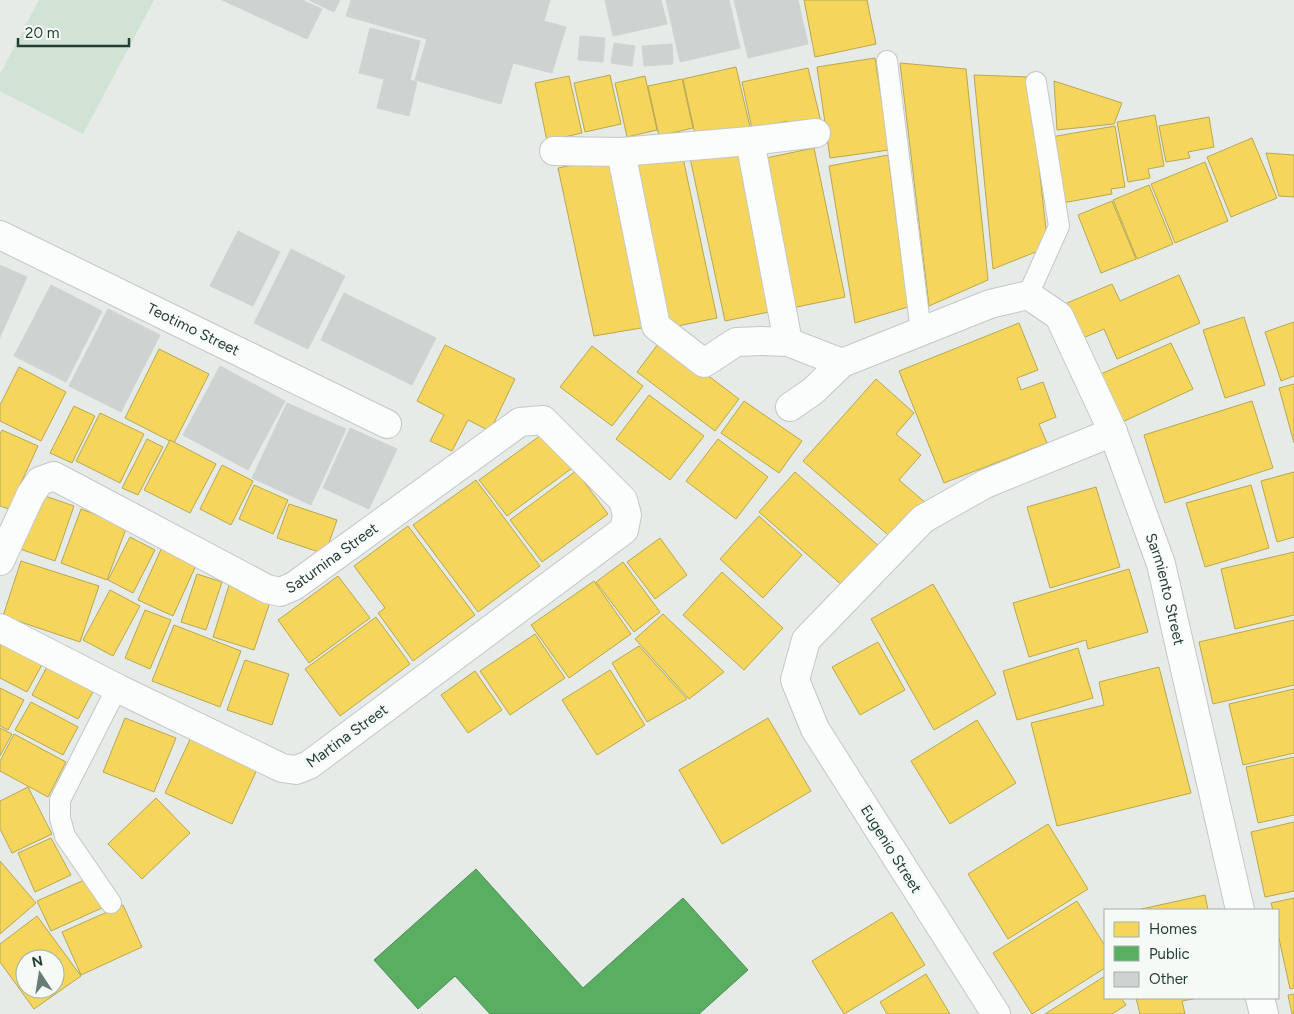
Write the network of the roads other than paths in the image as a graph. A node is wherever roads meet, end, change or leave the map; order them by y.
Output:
1 (887, 61) dead end
2 (1036, 82) dead end
3 (816, 133) dead end
4 (750, 141) junction
5 (554, 151) dead end
6 (620, 152) junction
7 (0, 235) edge
8 (1028, 295) junction
9 (921, 332) junction
10 (788, 342) junction
11 (842, 363) junction
12 (790, 407) dead end
13 (387, 424) dead end
14 (1113, 432) junction
15 (628, 515) joint
16 (0, 561) edge
17 (0, 628) edge
18 (117, 688) junction
19 (111, 903) dead end
20 (1240, 909) edge
21 (1260, 999) edge
22 (996, 1014) edge
23 (1264, 1014) edge

1 - 9 lane
2 - 8 lane
3 - 4 street
4 - 6 street
4 - 10 street
5 - 6 street
6 - 10 street
7 - 13 street, Teotimo Street
8 - 9 street
8 - 14 street, Sarmiento Street
9 - 11 street
10 - 11 street
11 - 12 street
14 - 20 street, Sarmiento Street
14 - 22 street, Eugenio Street
15 - 16 street, Saturnina Street
15 - 18 street, Martina Street
17 - 18 street, Martina Street
18 - 19 lane
21 - 23 street

